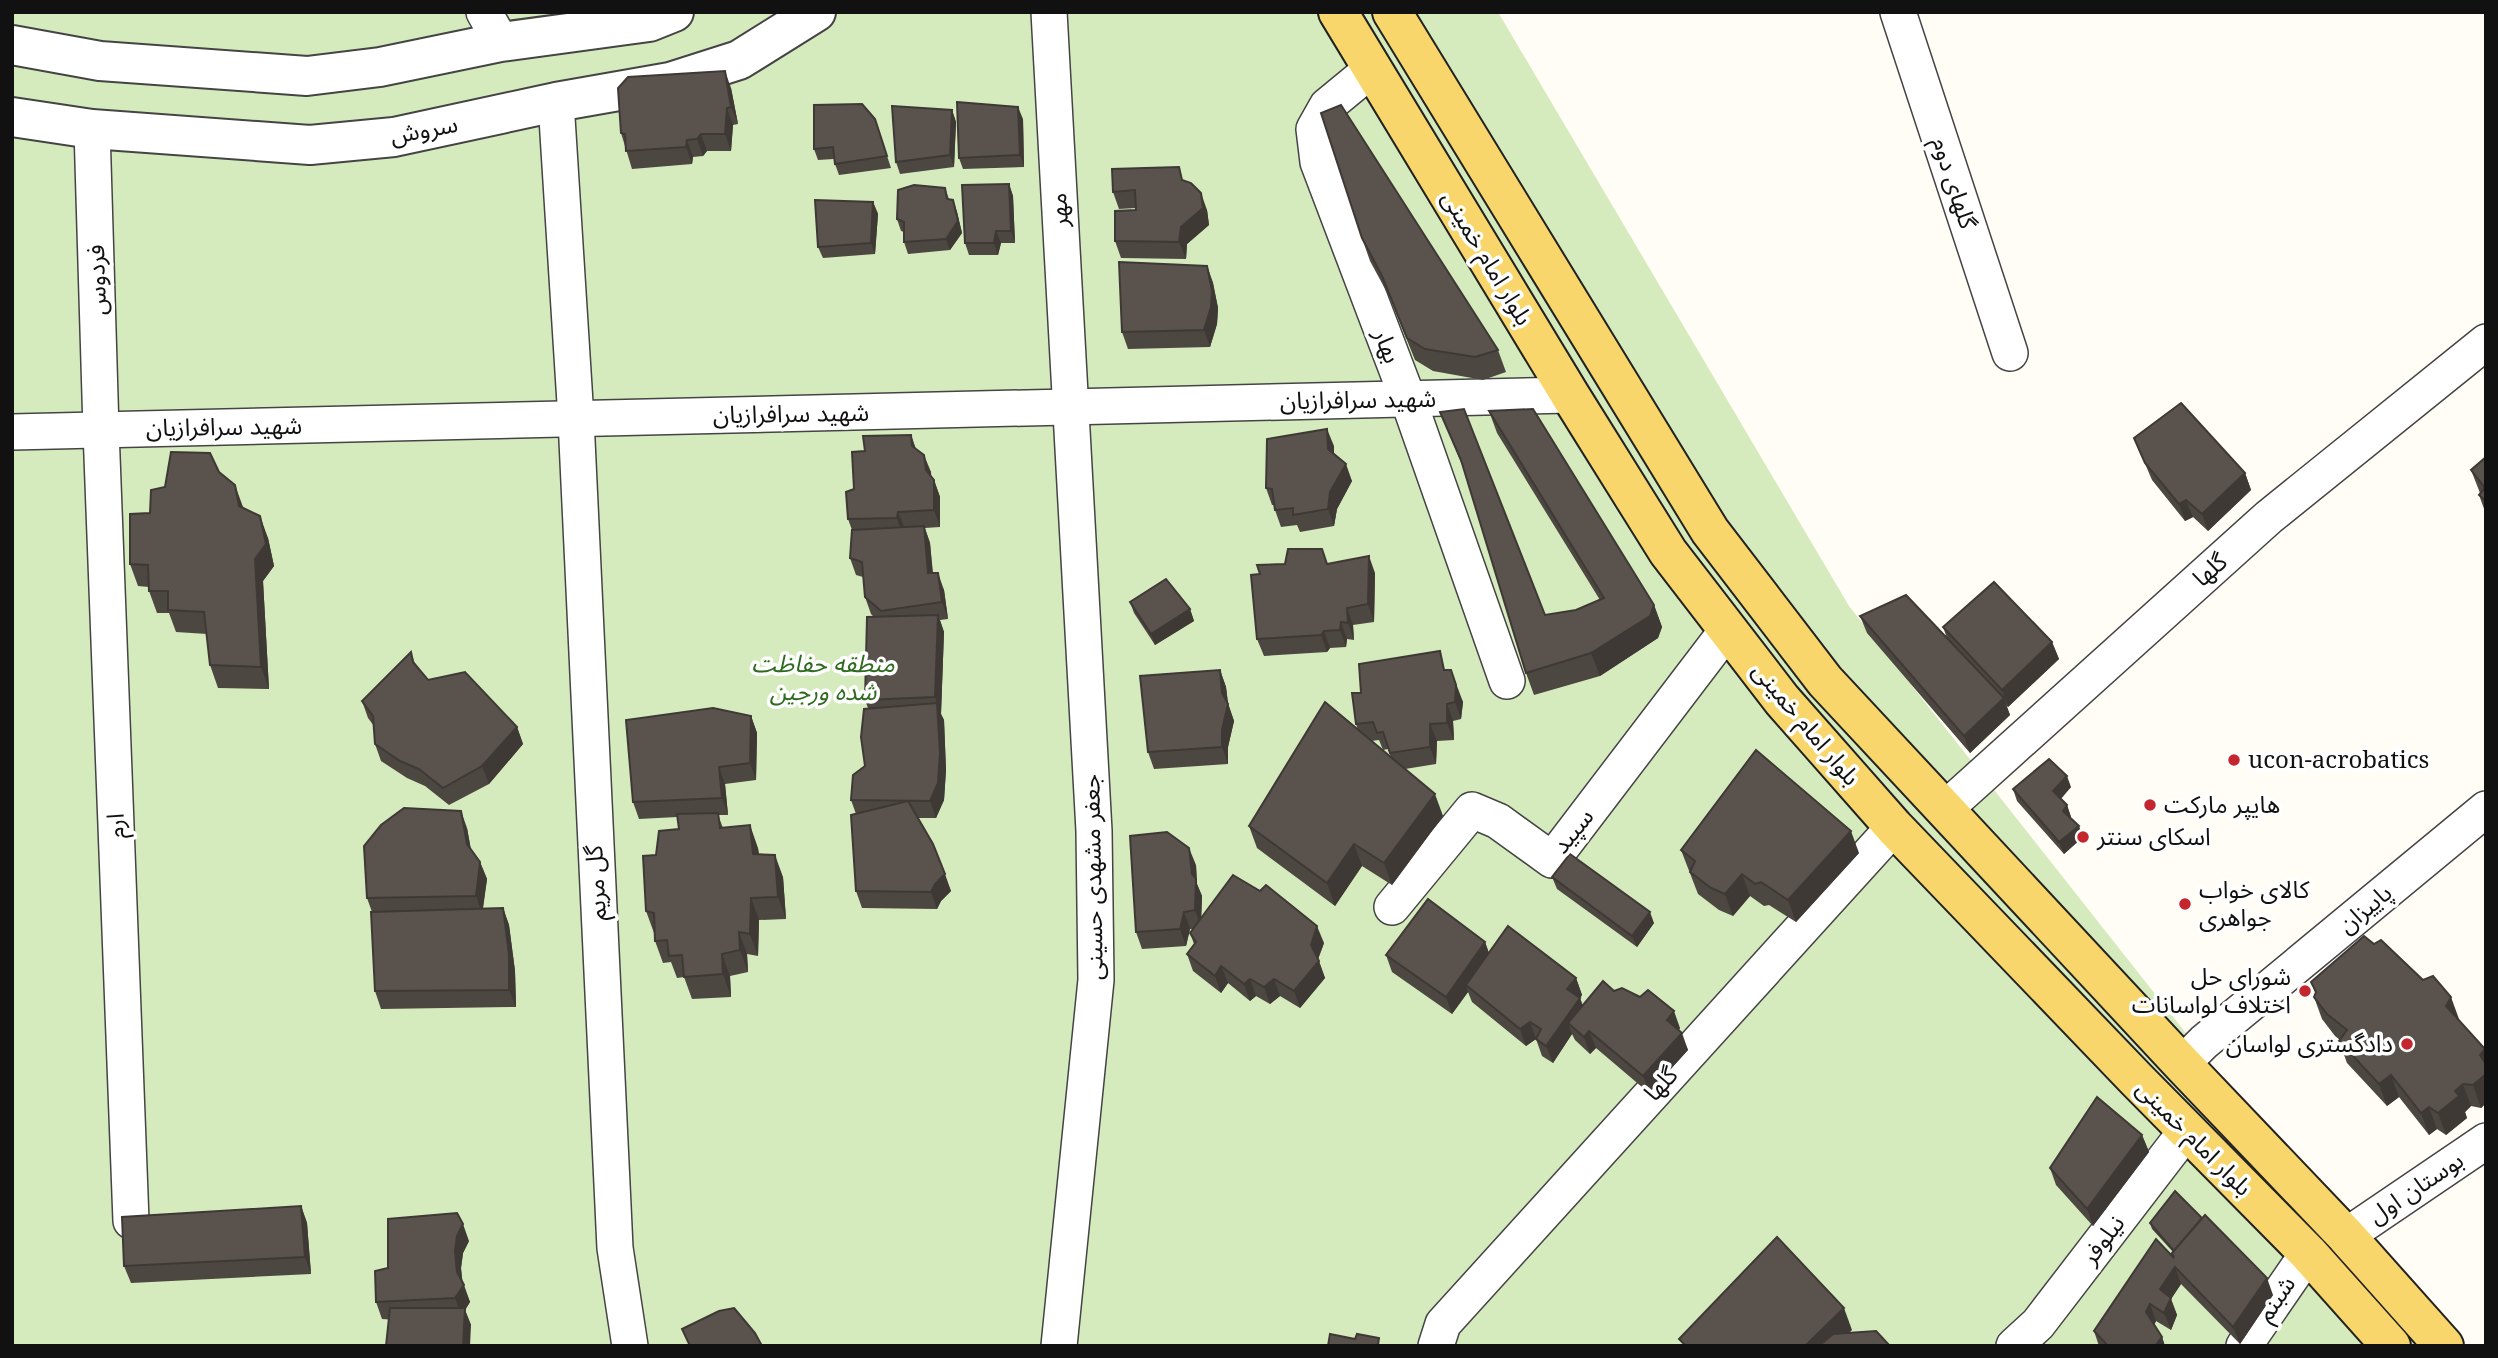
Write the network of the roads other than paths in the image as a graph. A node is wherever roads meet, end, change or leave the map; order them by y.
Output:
1 (674, 12) edge
2 (817, 12) edge
3 (1049, 12) edge
4 (1338, 12) edge
5 (1392, 12) edge
6 (1898, 12) edge
7 (492, 27) edge
8 (12, 45) edge
9 (1372, 69) junction
10 (556, 102) junction
11 (12, 117) edge
12 (92, 129) junction
13 (2486, 342) edge
14 (2010, 353) dead end
15 (1570, 395) junction
16 (1408, 399) junction
17 (1069, 407) junction
18 (576, 419) junction
19 (101, 430) junction
20 (12, 432) edge
21 (1728, 629) junction
22 (1507, 681) dead end
23 (1945, 809) junction
24 (2486, 809) edge
25 (1894, 827) junction
26 (1392, 907) dead end
27 (2182, 1064) junction
28 (2187, 1130) junction
29 (2486, 1141) edge
30 (131, 1221) edge
31 (2346, 1236) junction
32 (2308, 1253) junction
33 (630, 1346) edge
34 (1059, 1346) edge
35 (1436, 1346) edge
36 (2014, 1346) edge
37 (2244, 1346) edge
38 (2391, 1346) edge
39 (2444, 1346) edge

1 - 7 street
2 - 10 street, سروش
3 - 17 street, مهر
4 - 9 main road, بلوار امام خمینی
5 - 23 main road, بلوار امام خمینی
6 - 14 street, گلهای دوم
7 - 8 street
9 - 15 main road, بلوار امام خمینی
9 - 16 street, بهار
10 - 12 street, سروش
10 - 18 street, گل مریم
11 - 12 street, سروش
12 - 19 street, فردوس
13 - 23 street, گلها
15 - 16 street, شهید سرافرازیان
15 - 21 main road, بلوار امام خمینی
16 - 17 street, شهید سرافرازیان
16 - 22 street, بهار
17 - 18 street, شهید سرافرازیان
17 - 34 street, جعفر مشهدی حسینی
18 - 19 street, شهید سرافرازیان
18 - 33 street, گل مریم
19 - 20 street, شهید سرافرازیان
19 - 30 street, ارم
21 - 25 main road, بلوار امام خمینی
21 - 26 street, سپید
23 - 27 main road, بلوار امام خمینی
24 - 27 street, پاییزان
25 - 28 main road, بلوار امام خمینی
25 - 35 street, گلها
27 - 31 main road, بلوار امام خمینی
28 - 32 main road, بلوار امام خمینی
28 - 36 street, نیلوفر
29 - 31 street, بوستان اول
31 - 39 main road, بلوار امام خمینی
32 - 37 street, شبنم
32 - 38 main road, بلوار امام خمینی

